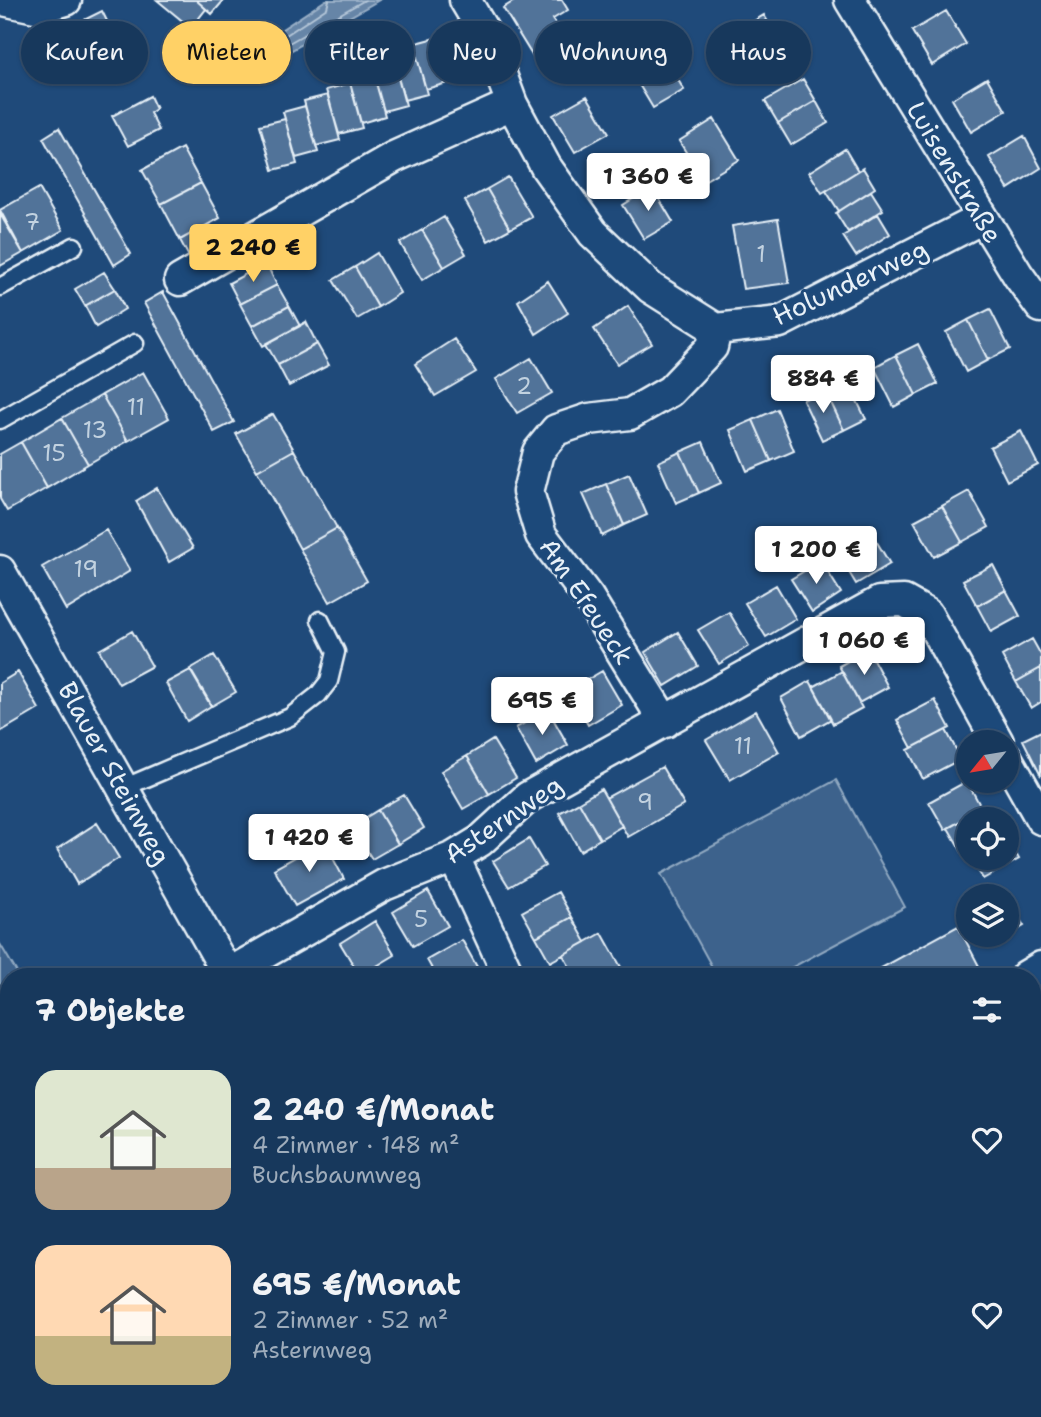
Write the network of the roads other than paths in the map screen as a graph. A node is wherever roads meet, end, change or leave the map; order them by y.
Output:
1 (3, 0) edge
2 (66, 0) edge
3 (466, 0) edge
4 (850, 0) edge
5 (512, 104) junction
6 (984, 218) junction
7 (74, 246) dead end
8 (180, 280) dead end
9 (0, 288) edge
10 (1041, 307) edge
11 (716, 330) junction
12 (135, 343) dead end
13 (0, 420) edge
14 (0, 571) edge
15 (320, 620) dead end
16 (665, 722) junction
17 (991, 730) edge
18 (1019, 780) edge
19 (123, 788) junction
20 (1041, 819) edge
21 (454, 857) junction
22 (224, 968) edge
23 (240, 968) edge
24 (505, 968) edge

1 - 2 street
3 - 5 street
4 - 6 street, Luisenstraße
5 - 8 street
5 - 11 street
6 - 10 street, Luisenstraße
6 - 11 street, Holunderweg
7 - 9 lane
11 - 16 street, Am Efeueck
12 - 13 lane
14 - 19 street, Blauer Steinweg
15 - 19 lane
16 - 17 street, Asternweg
16 - 21 street, Asternweg
18 - 20 street
19 - 22 street, Blauer Steinweg
21 - 23 street, Asternweg
21 - 24 street

